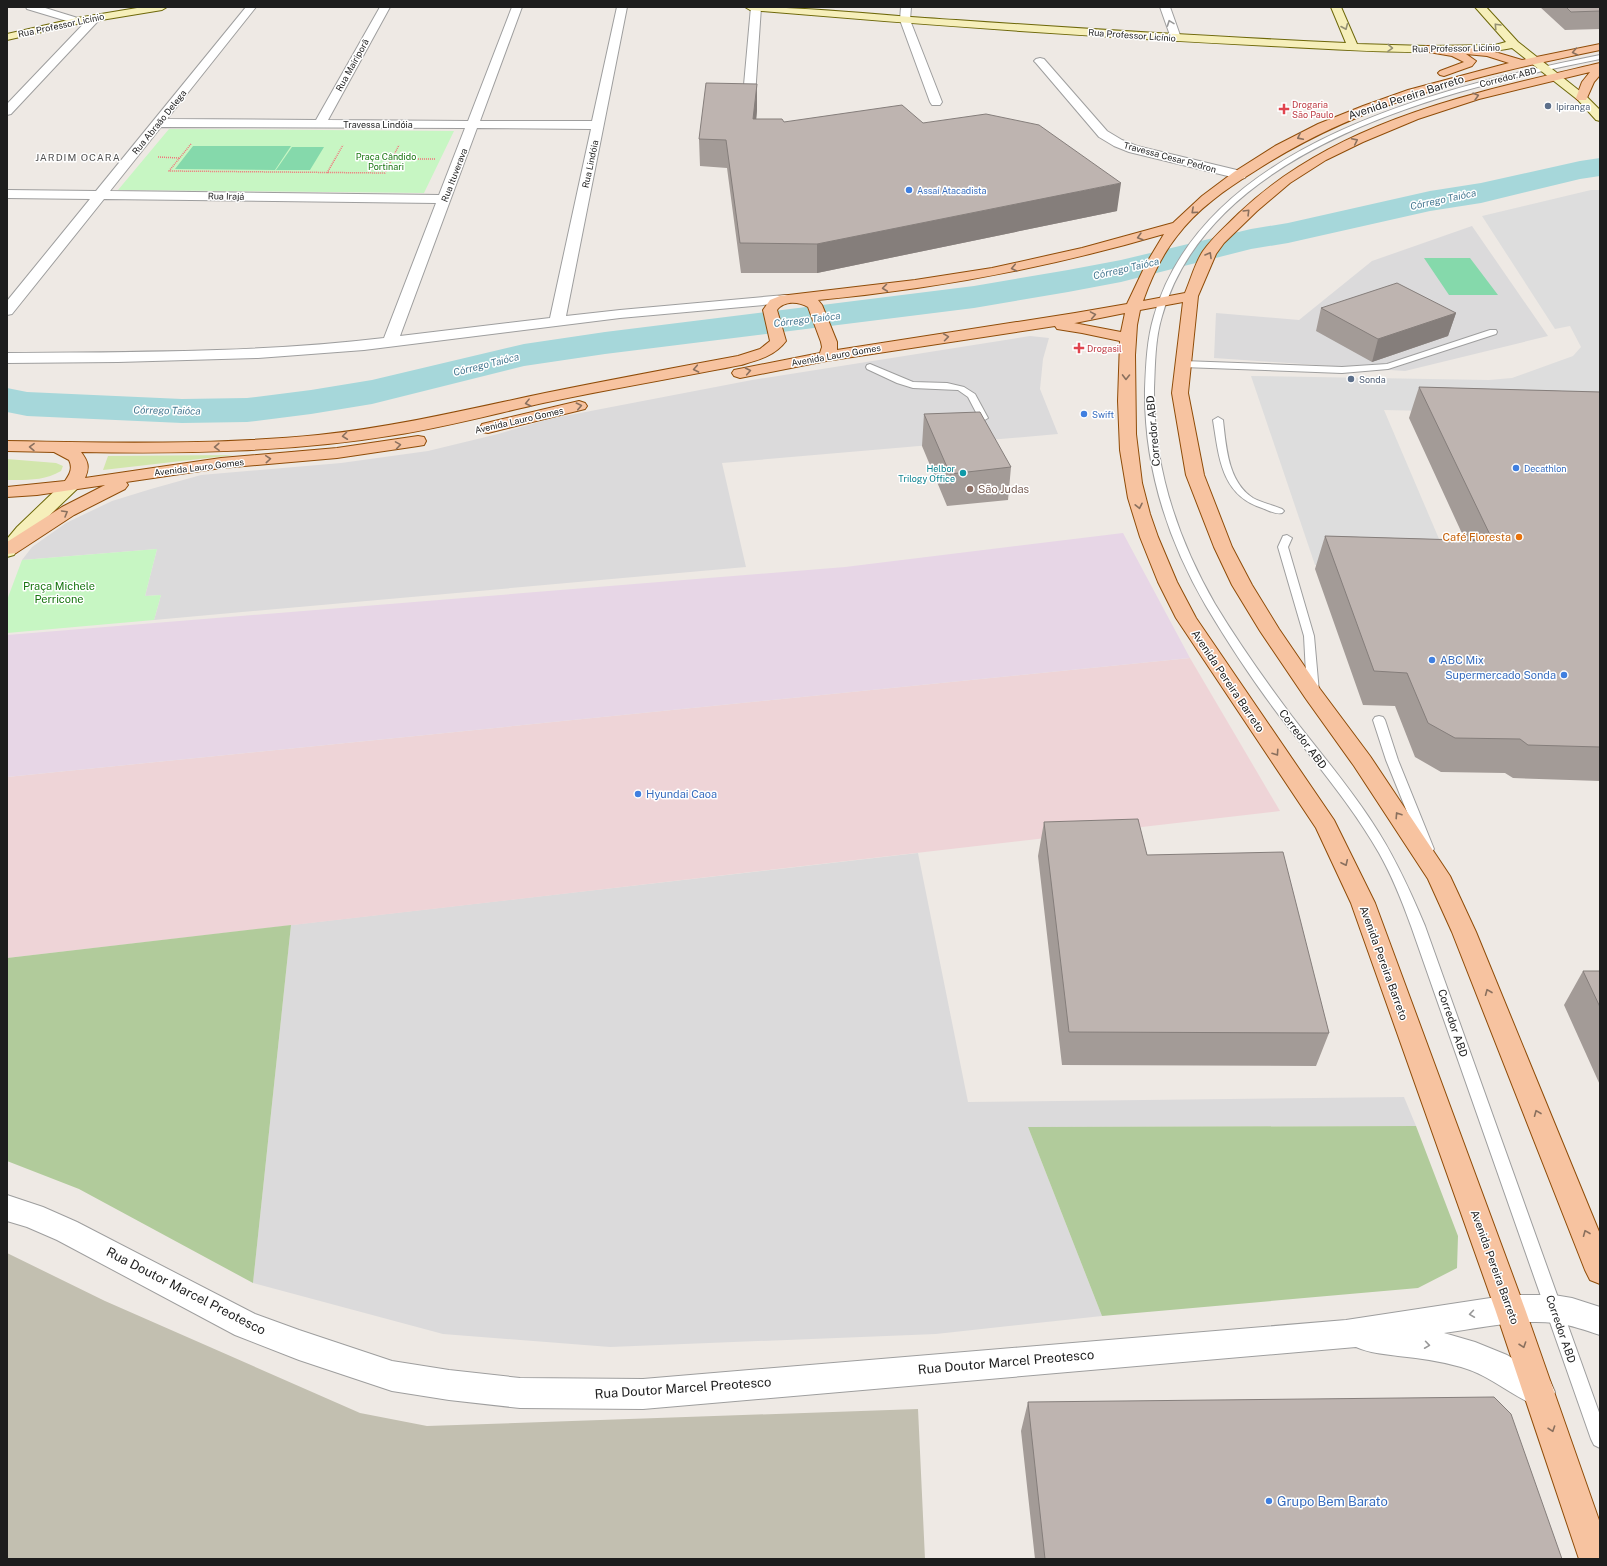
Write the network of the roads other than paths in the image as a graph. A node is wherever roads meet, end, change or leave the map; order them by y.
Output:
1 (31, 7) edge
2 (162, 7) edge
3 (251, 7) edge
4 (385, 7) edge
5 (517, 7) edge
6 (622, 7) edge
7 (750, 7) edge
8 (756, 7) edge
9 (906, 7) edge
10 (1165, 7) edge
11 (1336, 7) edge
12 (1480, 7) edge
13 (95, 18) junction
14 (905, 20) junction
15 (77, 21) junction
16 (7, 37) edge
17 (1176, 38) junction
18 (1514, 44) junction
19 (1353, 47) junction
20 (1600, 47) edge
21 (1427, 49) junction
22 (1454, 49) junction
23 (1600, 57) edge
24 (1040, 61) dead end
25 (1522, 64) junction
26 (1600, 66) edge
27 (1543, 69) junction
28 (1600, 70) edge
29 (26, 91) junction
30 (7, 96) edge
31 (749, 96) edge
32 (1582, 98) junction
33 (936, 102) dead end
34 (1375, 105) junction
35 (1437, 108) junction
36 (7, 111) edge
37 (1600, 117) edge
38 (1372, 120) junction
39 (158, 123) junction
40 (320, 124) junction
41 (473, 124) junction
42 (598, 125) junction
43 (1240, 175) junction
44 (7, 194) edge
45 (100, 195) junction
46 (445, 199) junction
47 (1178, 226) junction
48 (1191, 296) junction
49 (790, 299) junction
50 (1163, 301) junction
51 (708, 306) junction
52 (1134, 307) junction
53 (7, 312) edge
54 (771, 314) junction
55 (557, 322) junction
56 (1027, 326) junction
57 (1494, 332) dead end
58 (1127, 338) junction
59 (390, 343) junction
60 (826, 356) junction
61 (7, 358) edge
62 (1183, 364) junction
63 (870, 368) dead end
64 (983, 418) edge
65 (1218, 420) dead end
66 (476, 430) dead end
67 (447, 436) dead end
68 (7, 446) edge
69 (56, 447) junction
70 (146, 474) junction
71 (71, 486) junction
72 (7, 492) edge
73 (1279, 511) dead end
74 (1287, 538) dead end
75 (8, 550) edge
76 (1313, 694) junction
77 (1379, 720) dead end
78 (1438, 876) junction
79 (7, 1208) edge
80 (1600, 1270) edge
81 (1510, 1308) junction
82 (1554, 1309) junction
83 (1600, 1321) edge
84 (1346, 1334) junction
85 (1540, 1392) junction
86 (1600, 1439) edge
87 (1596, 1559) edge

1 - 15 street
2 - 13 main road, Rua Professor Licínio
3 - 39 street, Rua Abraão Delega
4 - 40 street, Rua Mairiporã
5 - 41 street, Rua Ituverava
6 - 42 street, Rua Lindóia
7 - 8 main road, Rua Professor Licínio
8 - 14 main road, Rua Professor Licínio
8 - 31 street
9 - 14 street
17 -> 10 street
11 -> 19 main road
18 -> 12 main road
13 - 15 main road, Rua Professor Licínio
13 - 29 street
14 - 17 main road, Rua Professor Licínio
14 - 33 street
15 - 16 main road, Rua Professor Licínio
17 - 19 main road, Rua Professor Licínio
18 - 22 main road, Rua Professor Licínio
18 - 27 main road
19 -> 21 main road, Rua Professor Licínio
20 -> 27 main road, Avenida Pereira Barreto
21 - 22 main road, Rua Professor Licínio
21 - 34 main road
22 - 25 main road
23 - 27 lane, Corredor ABD
24 - 43 street, Travessa Cesar Pedron
25 - 27 main road
25 - 34 main road, Avenida Pereira Barreto
26 - 27 main road, Avenida Pereira Barreto
27 - 32 main road
35 -> 27 main road, Avenida Pereira Barreto
27 - 38 lane, Corredor ABD
28 - 32 main road
29 - 30 street
29 - 36 street
32 - 37 main road
34 -> 43 main road, Avenida Pereira Barreto
35 - 38 lane, Corredor ABD
48 -> 35 main road, Avenida Pereira Barreto
38 - 50 lane, Corredor ABD
39 - 40 street, Travessa Lindóia
39 - 45 street, Rua Abraão Delega
40 - 41 street, Travessa Lindóia
41 - 42 street, Travessa Lindóia
41 - 46 street, Rua Ituverava
42 - 55 street, Rua Lindóia
43 -> 47 main road, Avenida Pereira Barreto
44 - 45 street, Rua Irajá
45 - 46 street, Rua Irajá
45 - 53 street, Rua Abraão Delega
46 - 59 street, Rua Ituverava
47 -> 49 main road
47 - 52 main road, Avenida Pereira Barreto
48 - 50 main road, Avenida Lauro Gomes
48 - 62 main road, Avenida Pereira Barreto
49 - 51 street
49 - 54 main road
49 - 60 main road
50 - 52 main road, Avenida Lauro Gomes
50 - 82 lane, Corredor ABD
51 - 54 street
51 - 55 street
56 -> 52 main road, Avenida Lauro Gomes
52 - 58 main road, Avenida Pereira Barreto
54 -> 69 main road, Avenida Lauro Gomes
55 - 59 street
56 - 58 main road, Avenida Lauro Gomes
60 -> 56 main road, Avenida Lauro Gomes
57 - 62 lane
58 -> 81 main road, Avenida Pereira Barreto
59 - 61 street
66 -> 60 main road, Avenida Lauro Gomes
62 - 76 main road, Avenida Pereira Barreto
63 - 64 lane
65 - 73 lane
70 -> 67 main road, Avenida Lauro Gomes
69 -> 68 main road, Avenida Lauro Gomes
69 - 71 main road
70 - 71 main road, Avenida Lauro Gomes
75 -> 70 main road
71 - 72 main road, Avenida Lauro Gomes
71 - 75 main road
74 - 76 lane
78 -> 76 main road, Avenida Pereira Barreto
77 - 78 lane
80 -> 78 main road, Avenida Pereira Barreto
79 - 84 street, Rua Doutor Marcel Preotesco
81 - 82 street, Rua Doutor Marcel Preotesco
81 -> 84 street, Rua Doutor Marcel Preotesco
81 -> 85 main road, Avenida Pereira Barreto
82 - 83 street, Rua Doutor Marcel Preotesco
82 - 86 lane, Corredor ABD
84 -> 85 street, Rua Doutor Marcel Preotesco
85 -> 87 main road, Avenida Pereira Barreto

